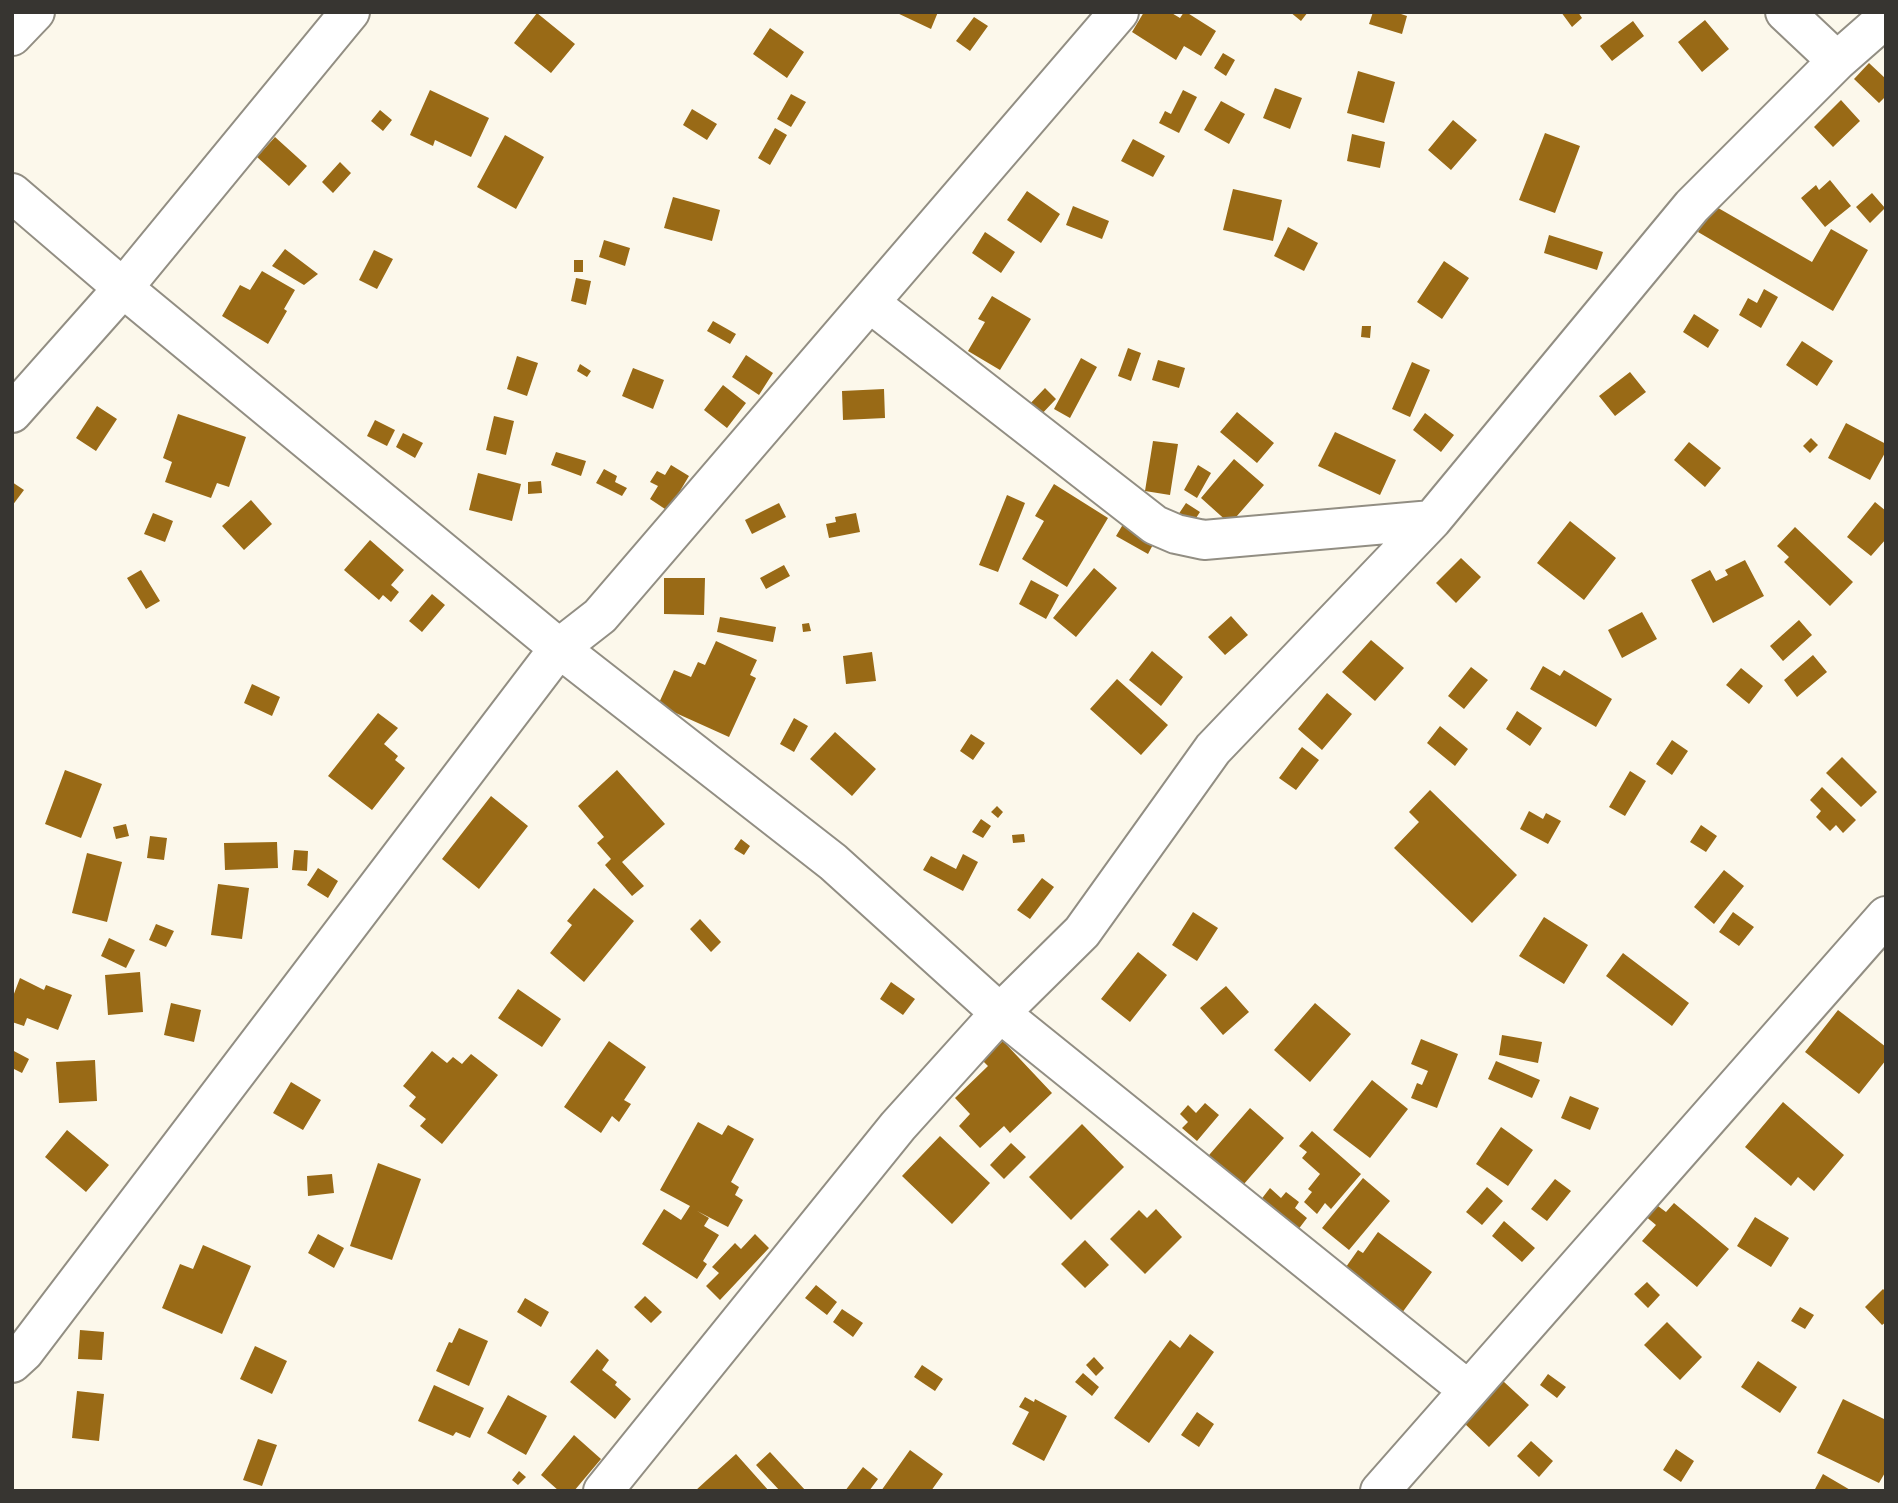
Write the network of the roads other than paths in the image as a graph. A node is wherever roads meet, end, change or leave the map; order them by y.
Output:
1 (35, 12) edge
2 (350, 12) edge
3 (1119, 12) edge
4 (1785, 12) edge
5 (1886, 18) edge
6 (12, 36) edge
7 (1837, 61) junction
8 (12, 193) edge
9 (123, 289) junction
10 (870, 303) junction
11 (12, 413) edge
12 (1432, 520) junction
13 (559, 648) junction
14 (1886, 916) edge
15 (1000, 1013) junction
16 (12, 1363) edge
17 (1468, 1390) junction
18 (603, 1491) edge
19 (1380, 1491) edge

1 - 6 street
2 - 9 street
3 - 10 street
4 - 7 street
5 - 7 street
7 - 12 street
8 - 9 street
9 - 11 street
9 - 13 street
10 - 12 street
10 - 13 street
12 - 15 street
13 - 15 street
13 - 16 street
14 - 17 street
15 - 17 street
15 - 18 street
17 - 19 street

